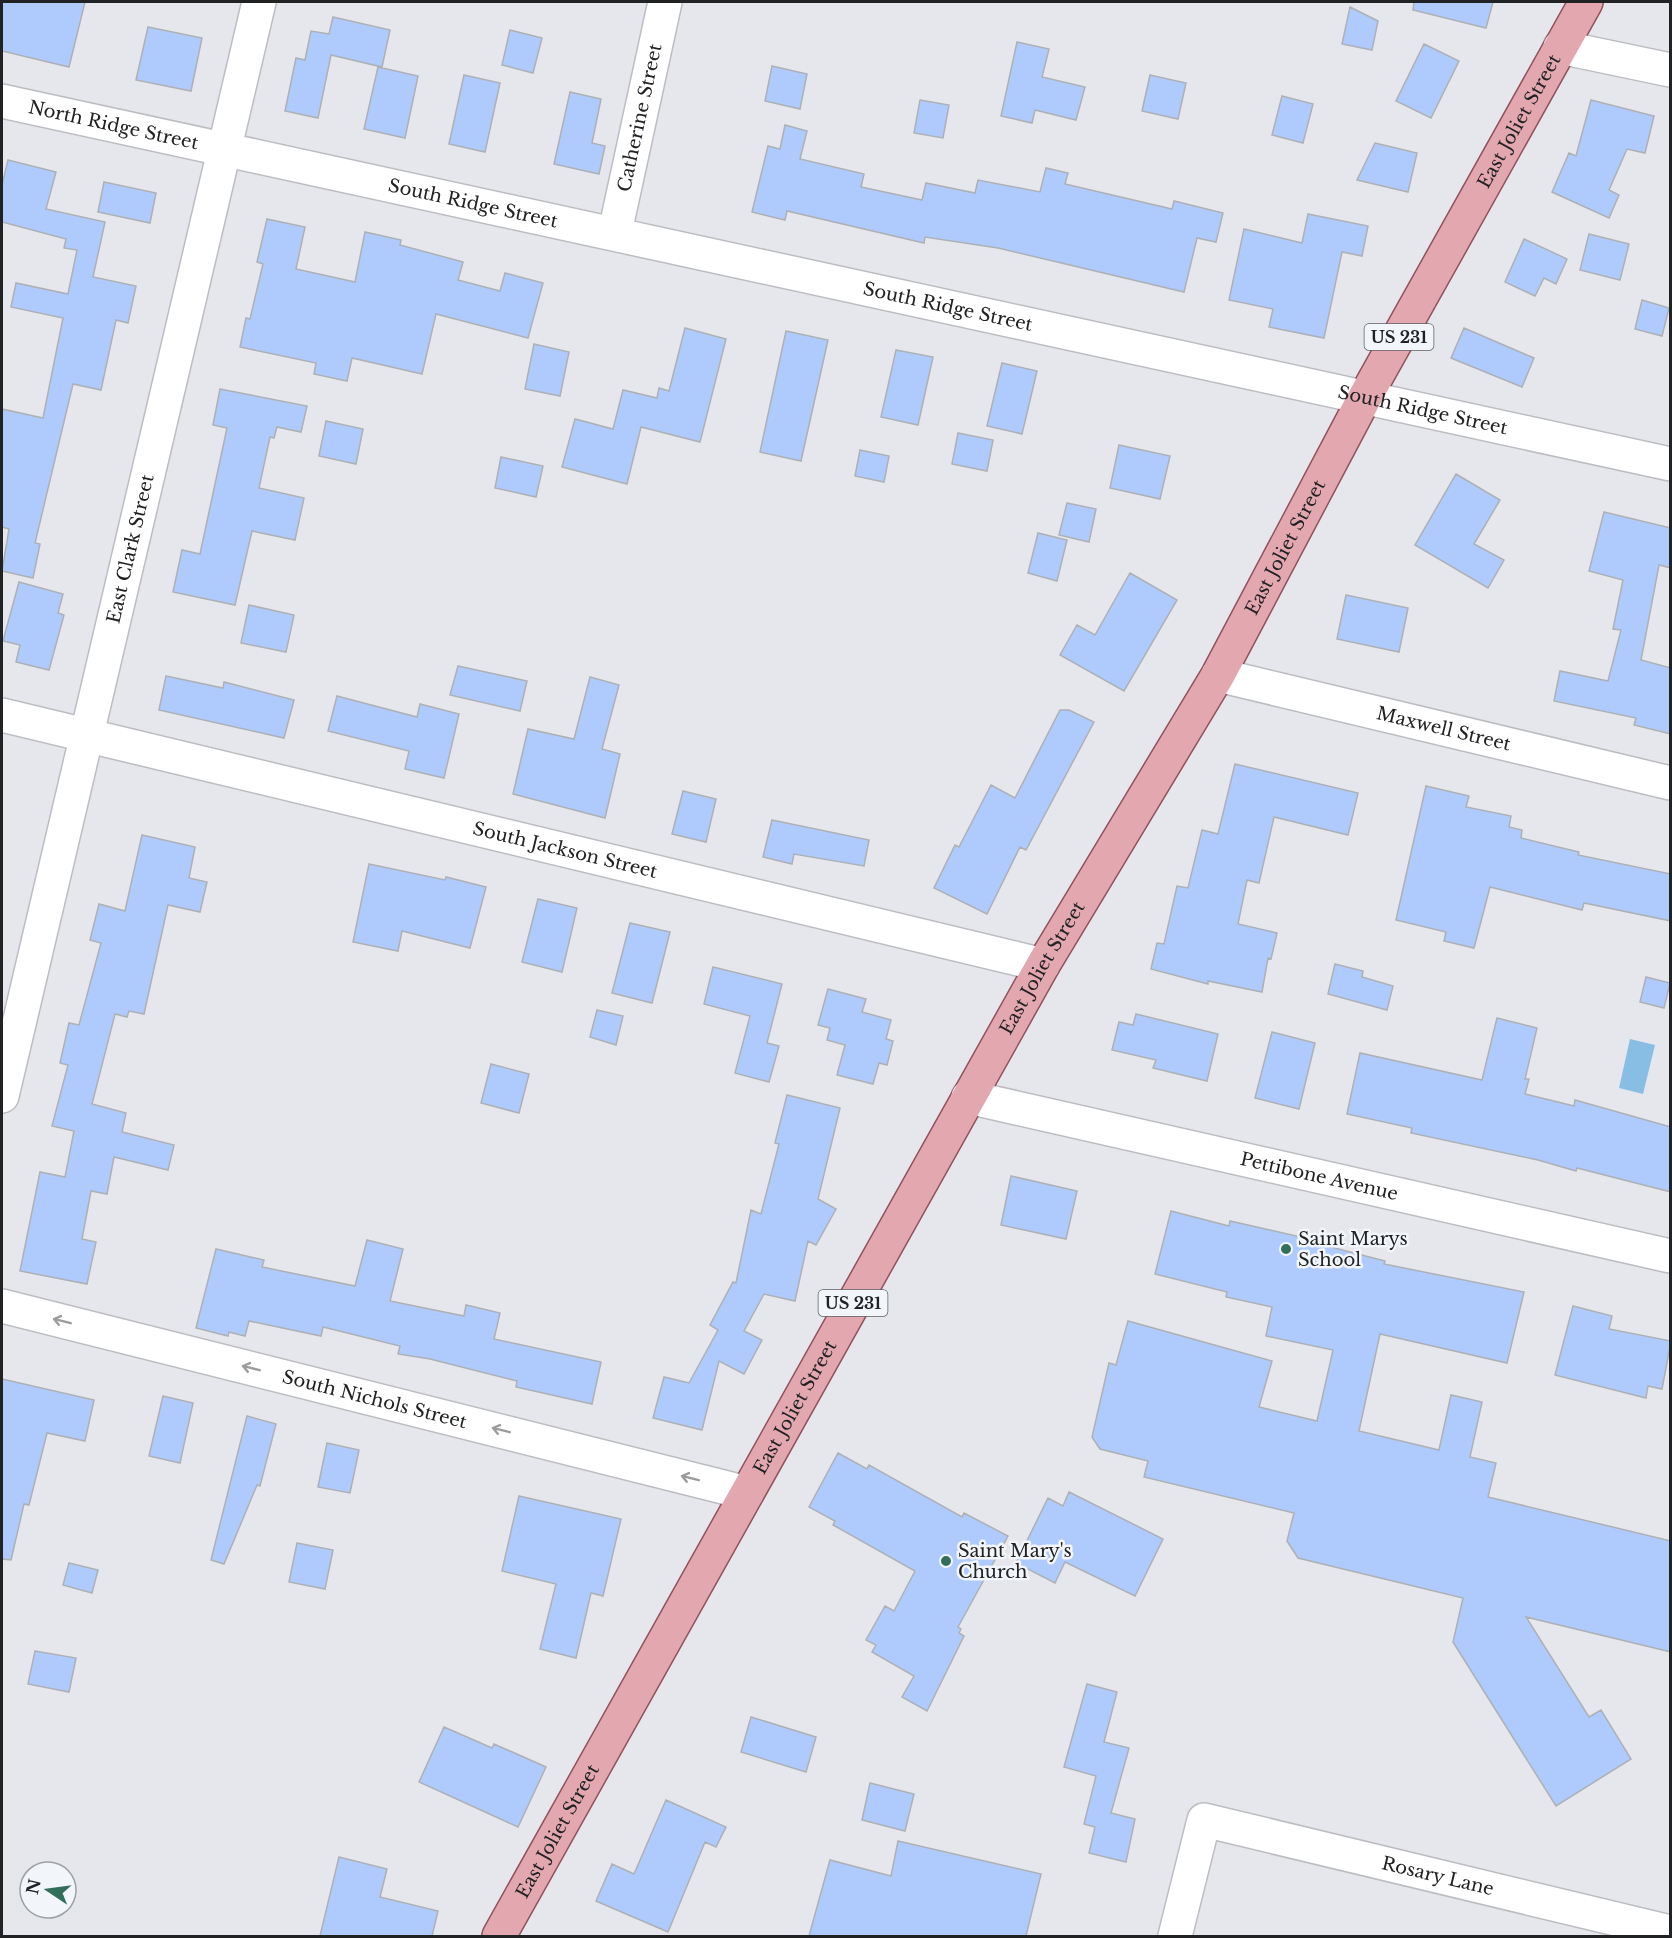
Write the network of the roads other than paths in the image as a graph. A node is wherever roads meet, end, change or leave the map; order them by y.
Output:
1 (259, 2) edge
2 (665, 2) edge
3 (1586, 2) edge
4 (1560, 47) junction
5 (1671, 70) edge
6 (2, 101) edge
7 (224, 149) junction
8 (615, 232) junction
9 (1365, 397) junction
10 (1671, 464) edge
11 (1218, 675) junction
12 (2, 715) edge
13 (86, 735) junction
14 (1671, 783) edge
15 (1043, 965) junction
16 (2, 1096) edge
17 (968, 1098) junction
18 (1671, 1256) edge
19 (2, 1306) edge
20 (747, 1492) junction
21 (1671, 1932) edge
22 (499, 1936) edge
23 (1175, 1936) edge

1 - 7 street, East Clark Street
2 - 8 street, Catherine Street
3 - 4 main road, East Joliet Street / US 231
4 - 5 street
4 - 9 main road, East Joliet Street / US 231
6 - 7 street, North Ridge Street
7 - 8 street, South Ridge Street
7 - 13 street, East Clark Street
8 - 9 street, South Ridge Street
9 - 10 street, South Ridge Street
9 - 11 main road, East Joliet Street / US 231
11 - 14 street, Maxwell Street
11 - 15 main road, East Joliet Street / US 231
12 - 13 street, South Jackson Street
13 - 15 street, South Jackson Street
13 - 16 street, East Clark Street
15 - 17 main road, East Joliet Street / US 231
17 - 18 street, Pettibone Avenue
17 - 20 main road, East Joliet Street / US 231
20 -> 19 street, South Nichols Street
20 - 22 main road, East Joliet Street / US 231
21 - 23 street, Rosary Lane

